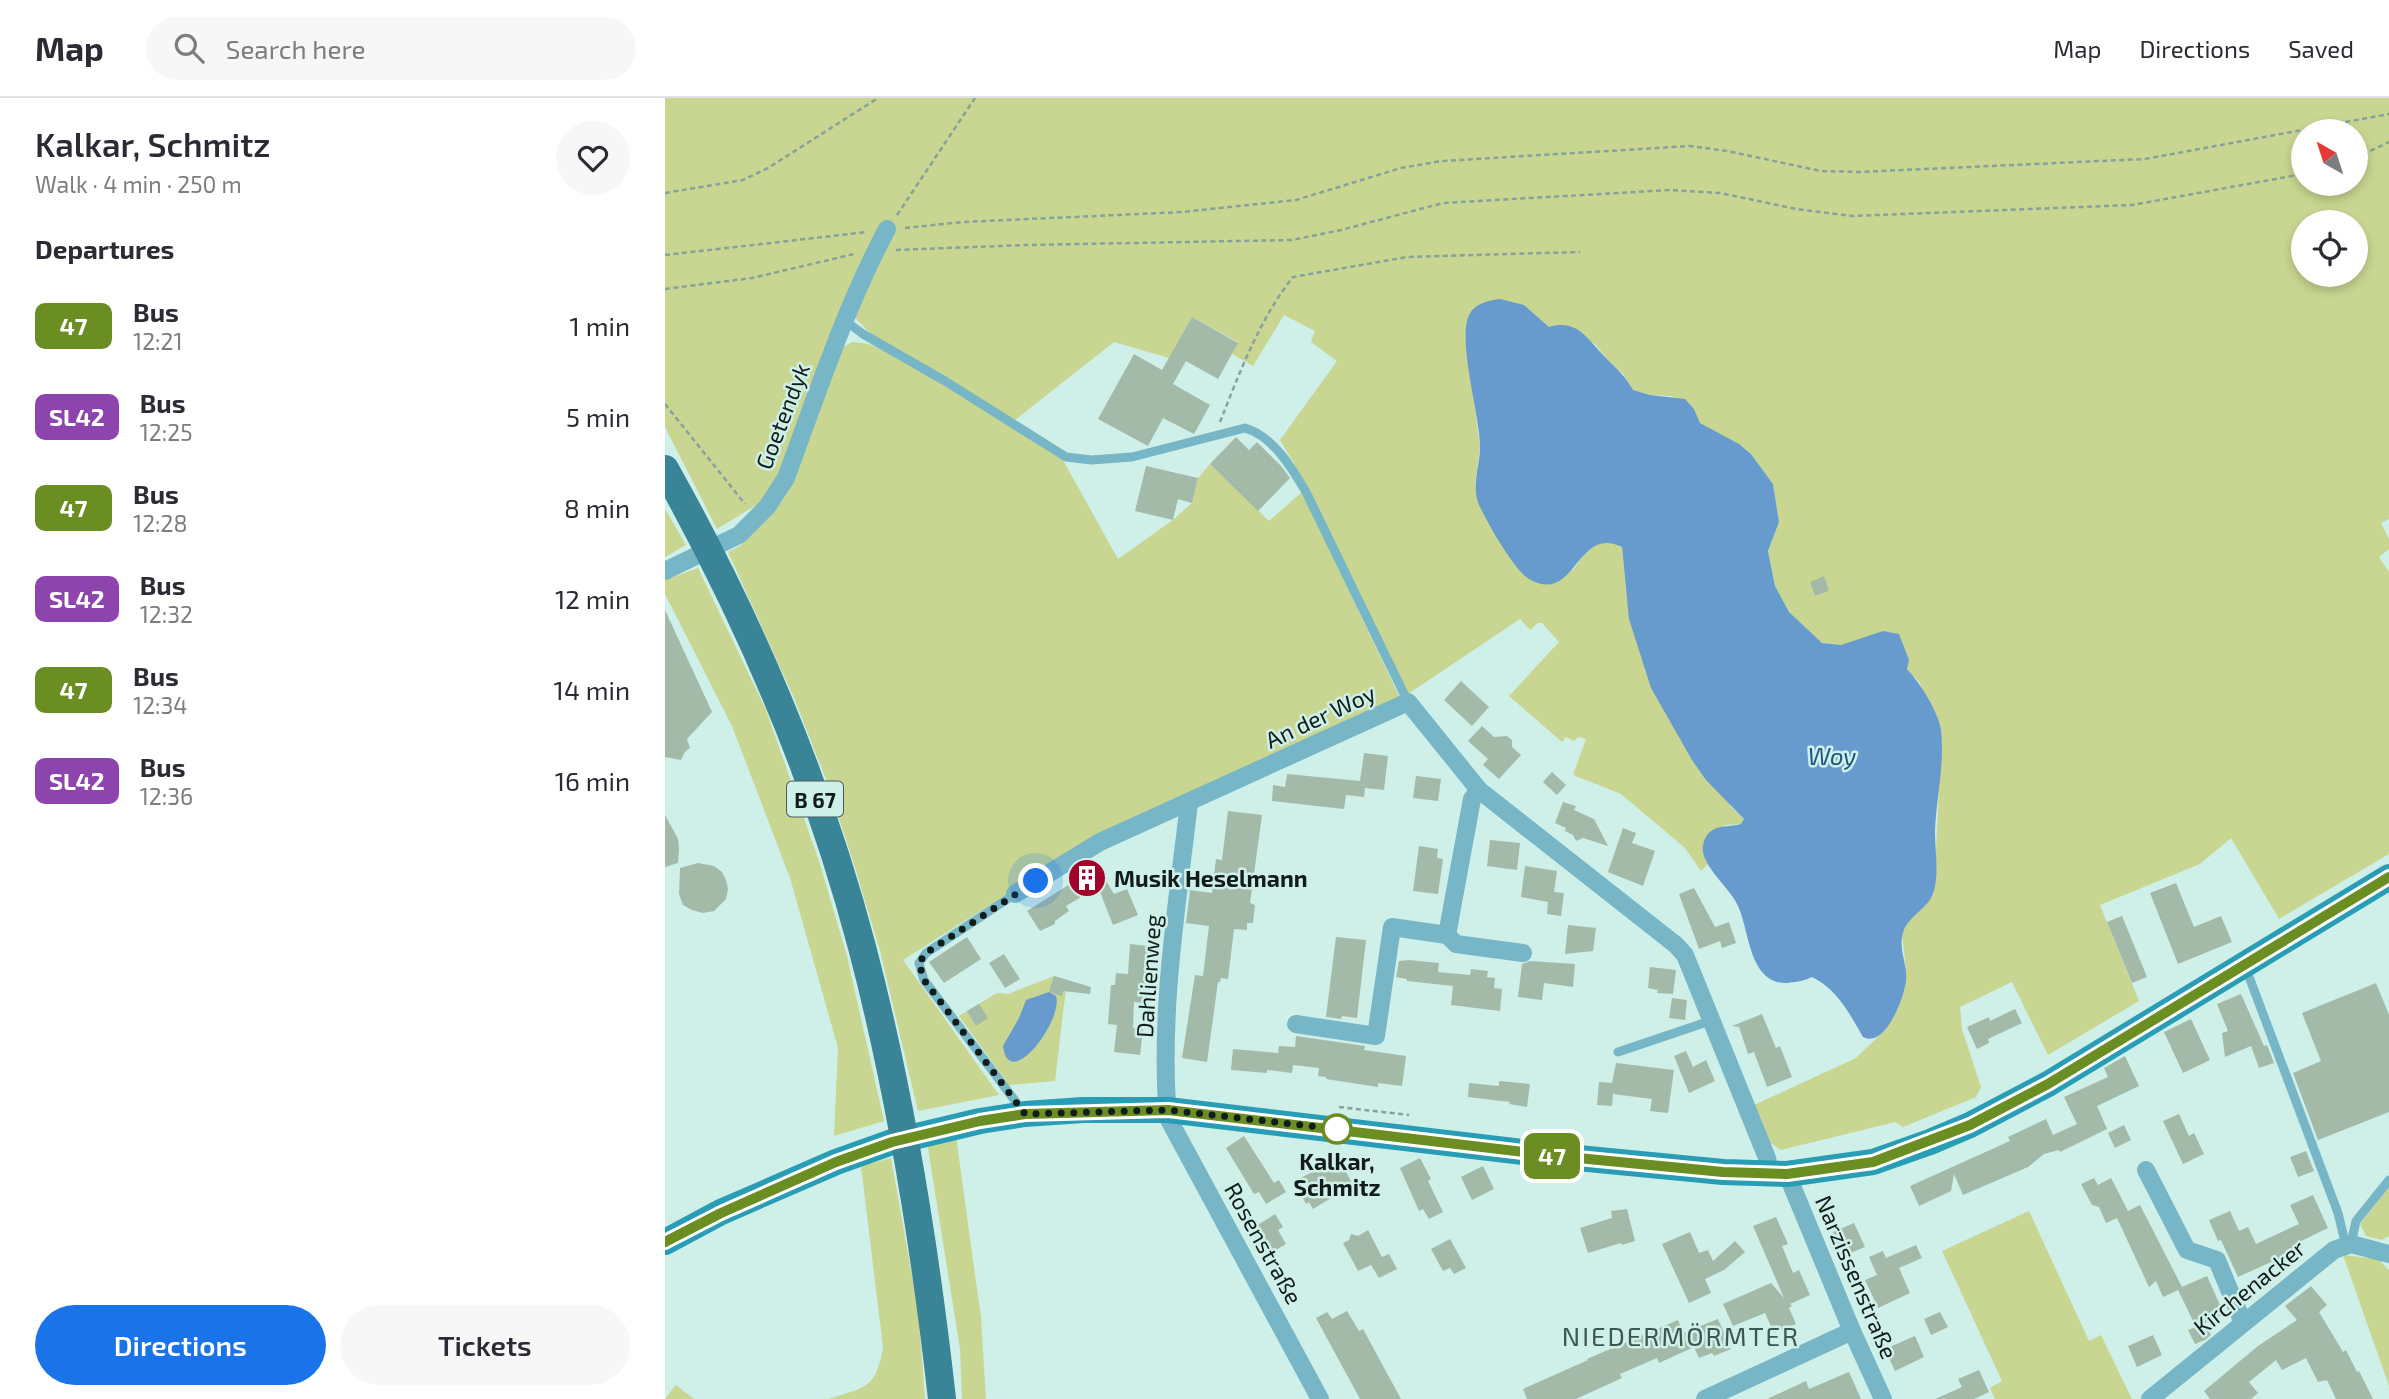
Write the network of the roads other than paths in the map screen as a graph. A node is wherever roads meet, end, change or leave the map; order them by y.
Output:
1 (887, 229) road end
2 (844, 320) junction
3 (665, 469) edge
4 (665, 571) edge
5 (1408, 702) junction
6 (1479, 790) junction
7 (1189, 803) junction
8 (2389, 877) edge
9 (1015, 894) joint
10 (1447, 935) junction
11 (1523, 953) dead end
12 (2244, 965) junction
13 (1713, 1020) junction
14 (1296, 1024) dead end
15 (1618, 1052) dead end
16 (1168, 1110) junction
17 (1025, 1114) junction
18 (2146, 1170) dead end
19 (1779, 1174) junction
20 (2389, 1180) edge
21 (665, 1242) edge
22 (2349, 1245) junction
23 (2389, 1254) edge
24 (2243, 1323) junction
25 (1852, 1331) junction
26 (938, 1364) junction
27 (921, 1399) edge
28 (941, 1399) edge
29 (1320, 1399) edge
30 (1705, 1399) edge
31 (1883, 1399) edge
32 (2150, 1399) edge

1 - 2 street, Goetendyk
2 - 4 street, Goetendyk
2 - 5 lane
3 - 26 main road, B 67
5 - 6 street, An der Woy
5 - 7 street, An der Woy
6 - 10 street
6 - 13 street, An der Woy
7 - 9 street, An der Woy
7 - 16 street, Dahlienweg
8 - 12 main road
9 - 17 lane, An der Woy
10 - 11 street
10 - 14 street
12 - 19 main road
12 - 22 lane
13 - 15 lane
13 - 19 street, An der Woy
16 - 17 main road
16 - 19 main road
16 - 29 street, Rosenstraße
17 - 21 main road
18 - 24 street
19 - 25 street, Narzissenstraße
20 - 22 lane
22 - 23 street
22 - 24 street, Kirchenacker
24 - 32 street, Kirchenacker
25 - 30 street
25 - 31 street, Narzissenstraße
26 - 27 main road
26 - 28 main road, B 67

